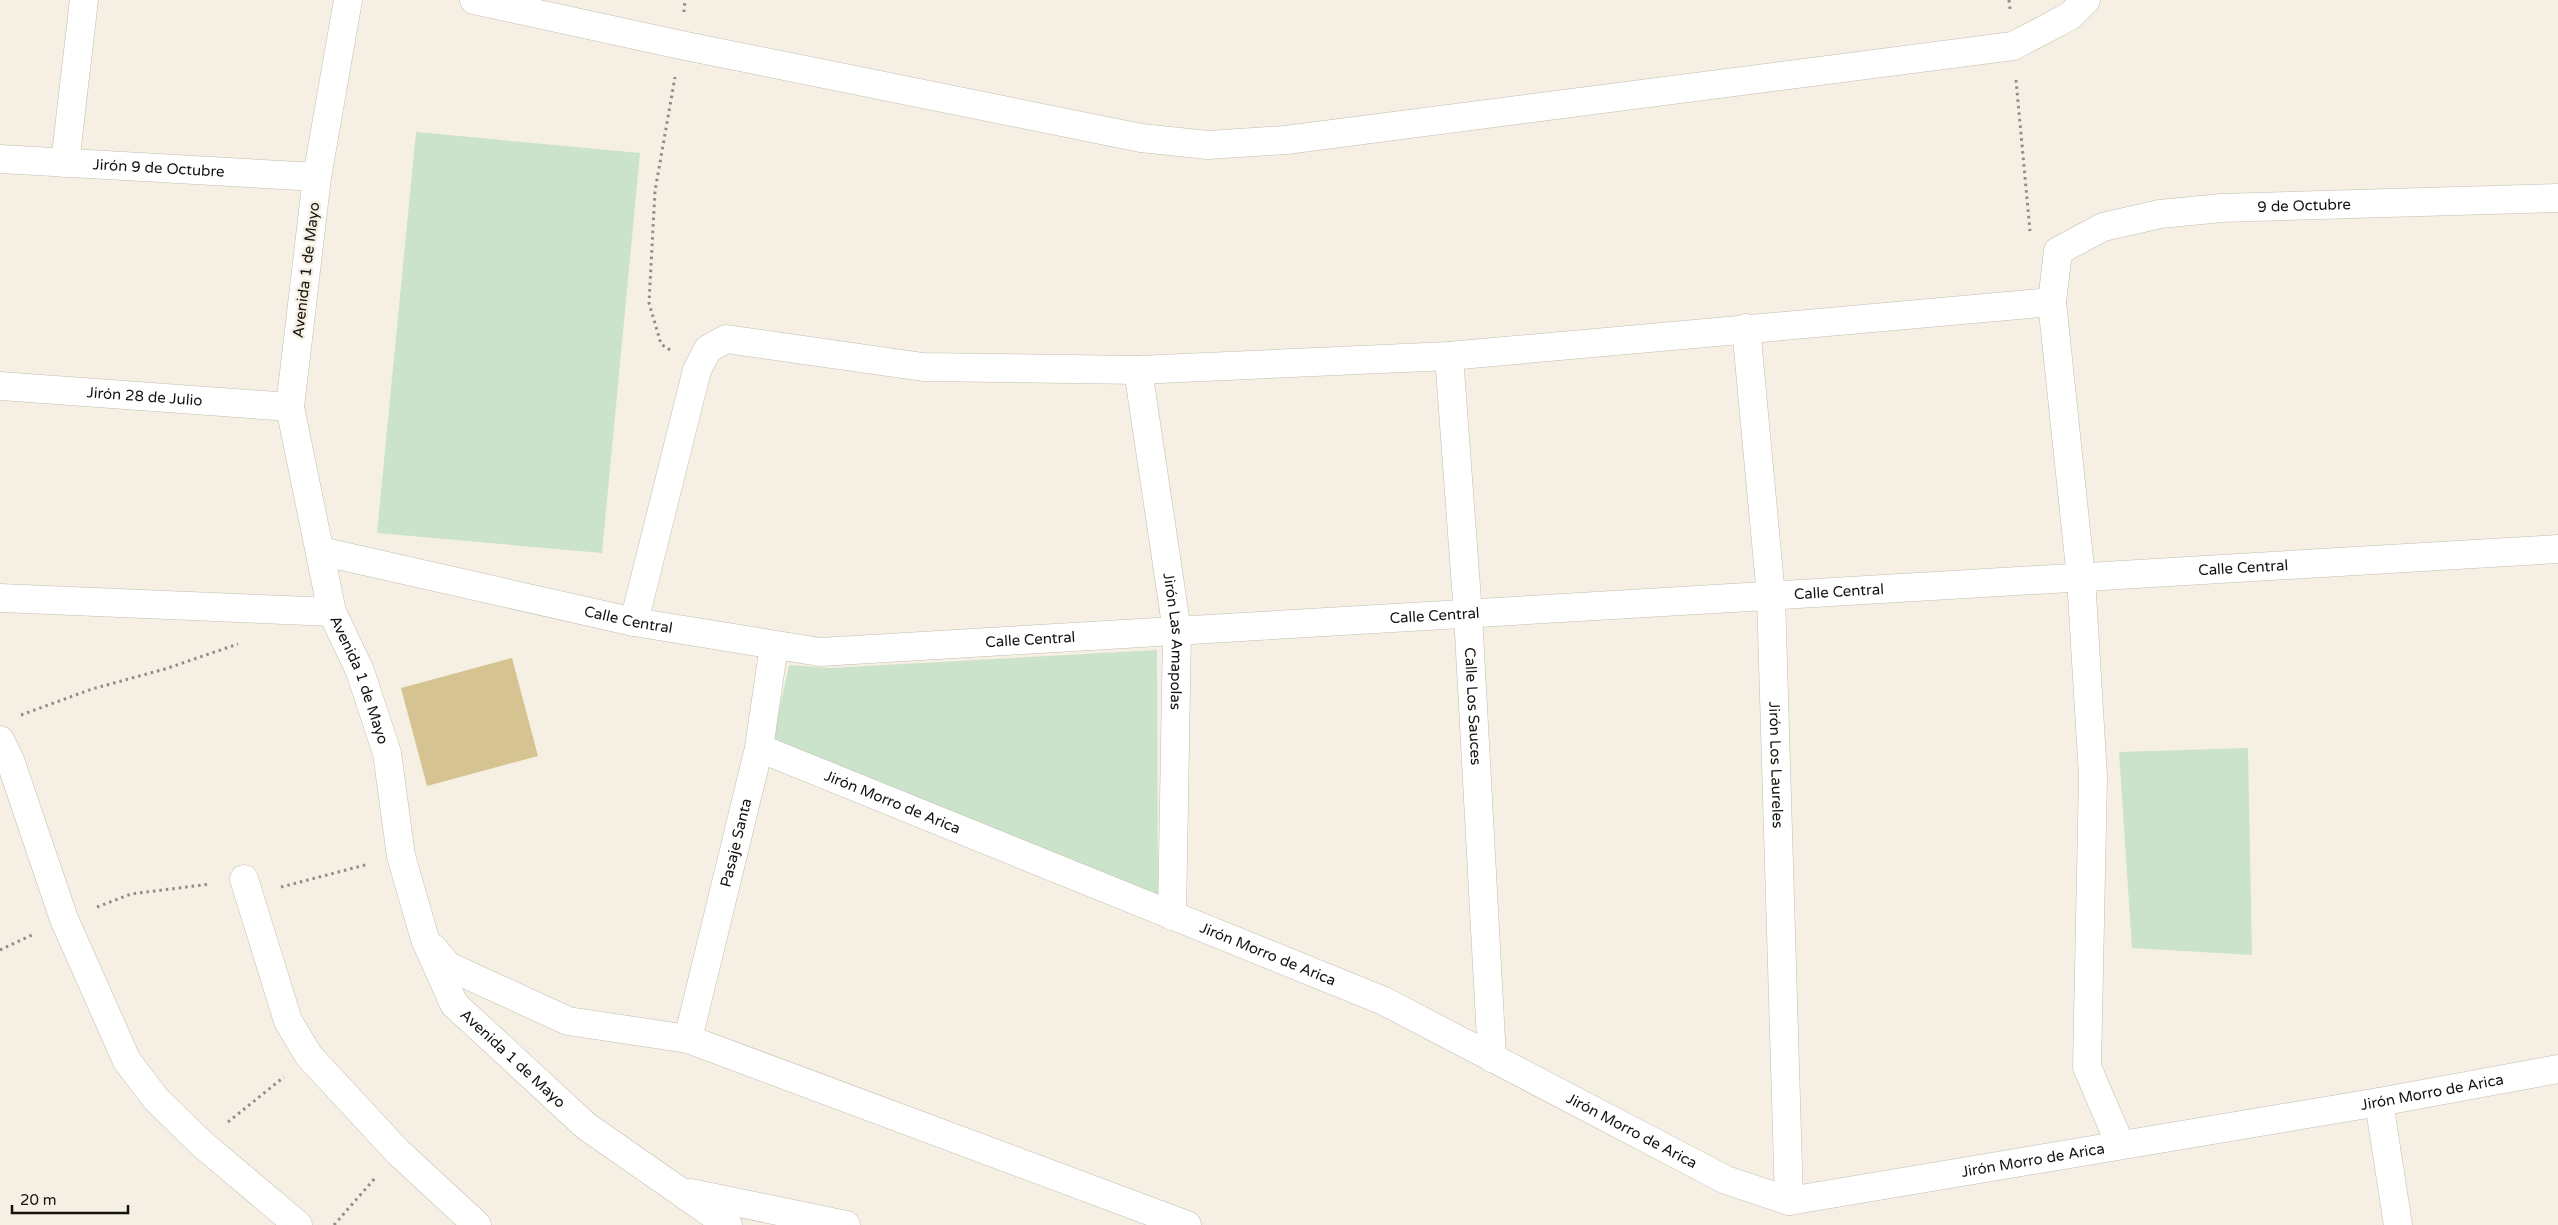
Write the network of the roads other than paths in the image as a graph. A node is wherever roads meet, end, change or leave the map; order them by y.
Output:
1 (84, 0) edge
2 (348, 0) edge
3 (474, 0) edge
4 (2086, 0) edge
5 (0, 160) edge
6 (65, 163) junction
7 (317, 177) junction
8 (2558, 198) edge
9 (2052, 302) junction
10 (1746, 328) junction
11 (1449, 356) junction
12 (1138, 370) junction
13 (0, 386) edge
14 (290, 407) junction
15 (2558, 549) edge
16 (320, 550) junction
17 (2081, 578) junction
18 (1771, 596) junction
19 (0, 598) edge
20 (332, 612) junction
21 (1468, 614) junction
22 (634, 622) junction
23 (1177, 631) junction
24 (774, 645) junction
25 (0, 740) edge
26 (759, 748) junction
27 (244, 879) road end
28 (1172, 916) junction
29 (425, 939) junction
30 (688, 1039) junction
31 (1492, 1058) junction
32 (2558, 1069) edge
33 (2380, 1102) junction
34 (2120, 1144) junction
35 (680, 1191) junction
36 (1789, 1200) junction
37 (298, 1225) edge
38 (478, 1225) edge
39 (728, 1225) edge
40 (846, 1225) edge
41 (1187, 1225) edge
42 (2398, 1225) edge

1 - 6 street
2 - 7 street, Avenida 1 de Mayo
3 - 4 street
5 - 6 street, Jirón 9 de Octubre
6 - 7 street, Jirón 9 de Octubre
7 - 14 street, Avenida 1 de Mayo
8 - 9 street, 9 de Octubre
9 - 10 street
9 - 17 street
10 - 11 street
10 - 18 street, Jirón Los Laureles
11 - 12 street
11 - 21 street, Calle Los Sauces
12 - 22 street
12 - 23 street, Jirón Las Amapolas
13 - 14 street, Jirón 28 de Julio
14 - 16 street, Avenida 1 de Mayo
15 - 17 street, Calle Central
16 - 20 street, Avenida 1 de Mayo
16 - 22 street, Calle Central
17 - 18 street, Calle Central
17 - 34 street
18 - 21 street, Calle Central
18 - 36 street, Jirón Los Laureles
19 - 20 street
20 - 29 street, Avenida 1 de Mayo
21 - 23 street, Calle Central
21 - 31 street, Calle Los Sauces
22 - 24 street, Calle Central
23 - 24 street, Calle Central
23 - 28 street, Jirón Las Amapolas
24 - 26 street, Pasaje Santa
25 - 37 street
26 - 28 street, Jirón Morro de Arica
26 - 30 street, Pasaje Santa
27 - 38 street
28 - 31 street, Jirón Morro de Arica
29 - 30 street
29 - 35 street, Avenida 1 de Mayo
30 - 41 street
31 - 36 street, Jirón Morro de Arica
32 - 33 street, Jirón Morro de Arica
33 - 34 street, Jirón Morro de Arica
33 - 42 street
34 - 36 street, Jirón Morro de Arica
35 - 39 street, Avenida 1 de Mayo
35 - 40 street

